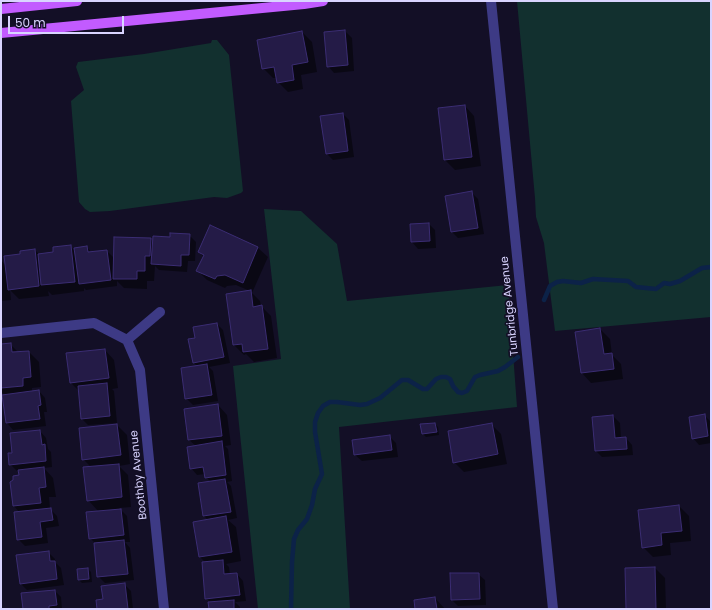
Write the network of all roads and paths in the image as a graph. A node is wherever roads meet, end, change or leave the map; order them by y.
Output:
1 (77, 1) edge
2 (323, 1) edge
3 (491, 1) edge
4 (32, 4) edge
5 (1, 10) edge
6 (1, 33) edge
7 (160, 312) dead end
8 (1, 333) edge
9 (127, 340) junction
10 (164, 609) edge
11 (553, 609) edge

1 - 4 main road
2 - 6 main road
3 - 11 street, Tunbridge Avenue
4 - 5 main road
7 - 9 street
8 - 9 street
9 - 10 street, Boothby Avenue

